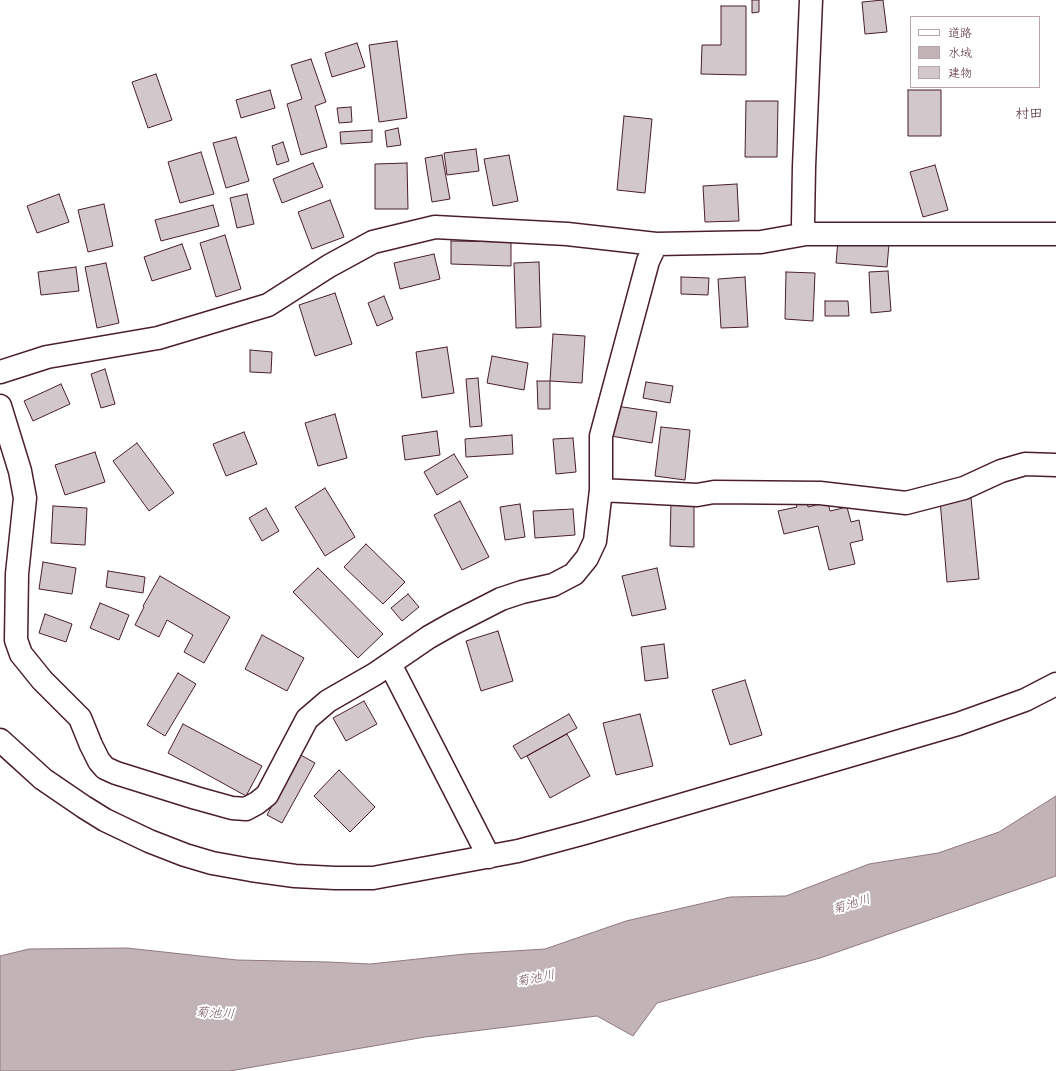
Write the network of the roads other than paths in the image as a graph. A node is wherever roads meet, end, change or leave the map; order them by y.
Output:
1 (811, 0) edge
2 (806, 234) junction
3 (1056, 234) edge
4 (656, 244) junction
5 (0, 372) edge
6 (0, 406) edge
7 (1056, 465) edge
8 (601, 490) junction
9 (390, 664) junction
10 (1056, 684) edge
11 (0, 740) edge
12 (489, 857) junction

1 - 2 street
2 - 3 street
2 - 4 street
4 - 5 street
4 - 8 street
6 - 9 street
7 - 8 street
8 - 9 street
9 - 12 street
10 - 12 street
11 - 12 street

